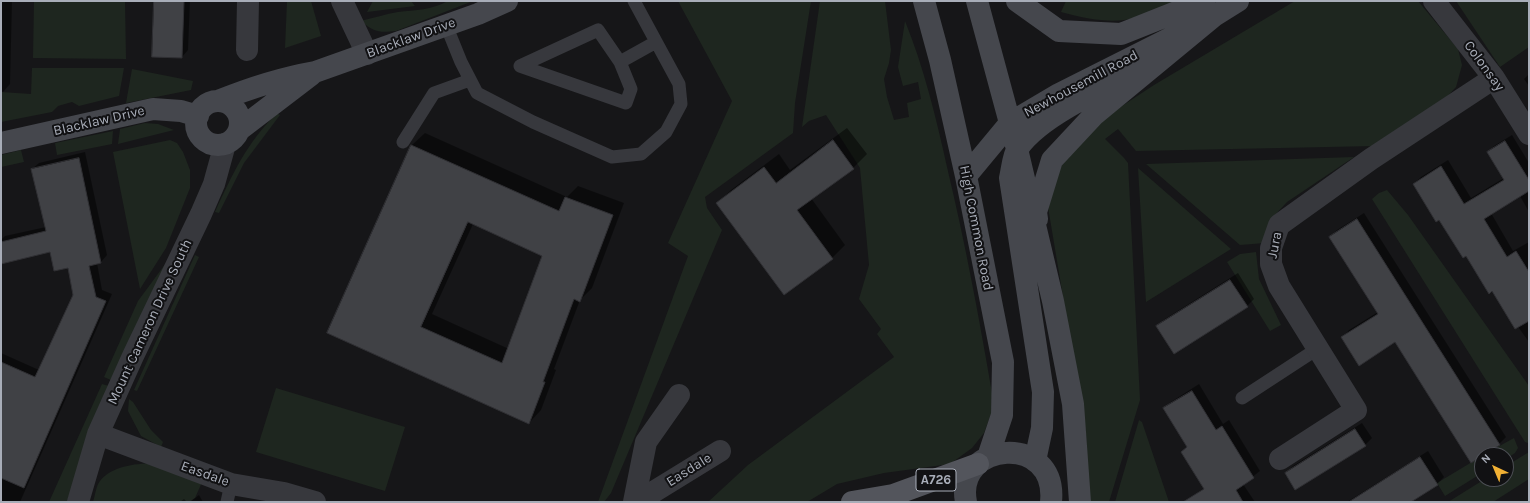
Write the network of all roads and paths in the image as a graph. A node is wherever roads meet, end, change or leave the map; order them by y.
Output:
1 (248, 1) edge
2 (342, 1) edge
3 (507, 1) edge
4 (634, 1) edge
5 (924, 1) edge
6 (977, 1) edge
7 (1017, 1) edge
8 (1238, 1) edge
9 (1434, 1) edge
10 (1209, 8) edge
11 (446, 25) junction
12 (656, 42) junction
13 (247, 50) dead end
14 (367, 54) junction
15 (620, 62) junction
16 (1156, 63) junction
17 (315, 72) junction
18 (1494, 78) junction
19 (470, 80) junction
20 (218, 102) junction
21 (198, 116) junction
22 (1010, 123) junction
23 (1529, 134) edge
24 (232, 137) junction
25 (403, 142) dead end
26 (1, 143) edge
27 (1017, 149) junction
28 (966, 176) junction
29 (1053, 301) junction
30 (1317, 349) junction
31 (679, 395) dead end
32 (1242, 398) dead end
33 (98, 434) junction
34 (720, 450) dead end
35 (1280, 459) dead end
36 (983, 460) junction
37 (1035, 461) junction
38 (229, 493) edge
39 (893, 495) junction
40 (78, 502) edge
41 (315, 502) edge
42 (636, 502) edge
43 (852, 502) edge
44 (915, 502) edge
45 (966, 502) edge
46 (1051, 502) edge
47 (1080, 502) edge

1 - 13 street
2 - 14 street
3 - 11 street, Blacklaw Drive
4 - 12 lane
5 - 28 street, High Common Road
6 - 22 street
7 - 10 street, Newhousemill Road
8 - 10 street, Newhousemill Road
9 - 18 street, Colonsay
10 - 16 street, Newhousemill Road
10 - 22 street, Newhousemill Road
11 - 14 street, Blacklaw Drive
11 - 19 lane
12 - 15 lane
12 - 19 lane
14 - 17 street, Blacklaw Drive
15 - 15 lane
16 - 27 street, Newhousemill Road
16 - 29 street, Newhousemill Road
17 - 20 street, Blacklaw Drive
17 - 24 street, Blacklaw Drive
18 - 23 street, Colonsay
18 - 30 street, Jura
19 - 25 lane
20 - 21 street
20 - 24 street
21 - 24 street
21 - 26 street, Blacklaw Drive
22 - 27 street
22 - 28 street, Newhousemill Road
24 - 33 street, Mount Cameron Drive South
27 - 29 street
27 - 37 street
28 - 36 street, High Common Road
29 - 47 street
30 - 32 lane
30 - 35 street, Jura
31 - 42 street, Easdale
33 - 38 street, Easdale
33 - 40 street, Mount Cameron Drive South
34 - 42 street, Easdale
36 - 37 street
36 - 39 main road, A726
36 - 45 street, High Common Road
37 - 46 street
38 - 41 street, Easdale
39 - 43 main road
39 - 44 main road, A726

